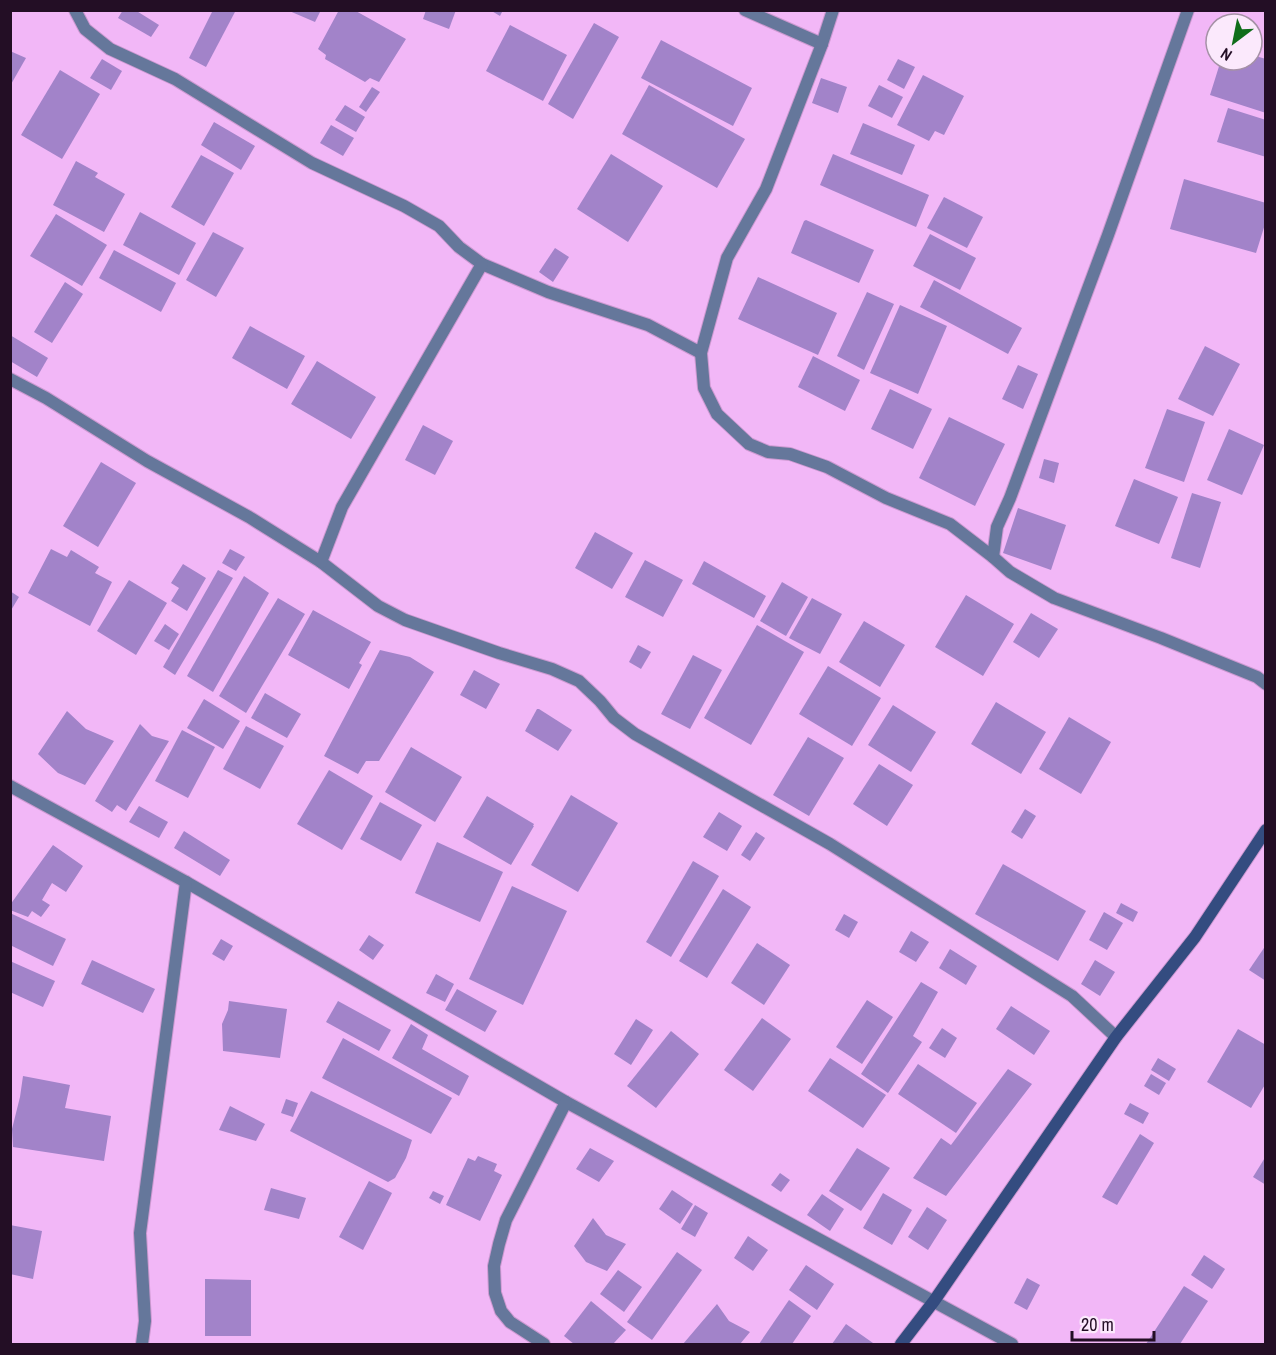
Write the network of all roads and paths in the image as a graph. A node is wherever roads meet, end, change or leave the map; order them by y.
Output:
1 (75, 10) edge
2 (745, 10) edge
3 (833, 10) edge
4 (1188, 10) edge
5 (822, 44) junction
6 (482, 264) junction
7 (701, 353) junction
8 (10, 379) edge
9 (993, 557) junction
10 (321, 562) junction
11 (1266, 684) edge
12 (10, 786) edge
13 (1266, 830) edge
14 (186, 882) junction
15 (1116, 1037) junction
16 (566, 1102) junction
17 (934, 1301) junction
18 (142, 1344) edge
19 (544, 1344) edge
20 (901, 1344) edge
21 (1012, 1344) edge

1 - 6 street
2 - 5 street
3 - 5 street
4 - 9 street
5 - 7 street
6 - 7 street
6 - 10 street
7 - 9 street
8 - 10 street
9 - 11 street
10 - 15 street
12 - 14 street
13 - 15 street
14 - 16 street
14 - 18 street
15 - 17 street
16 - 17 street
16 - 19 street
17 - 20 street
17 - 21 street

